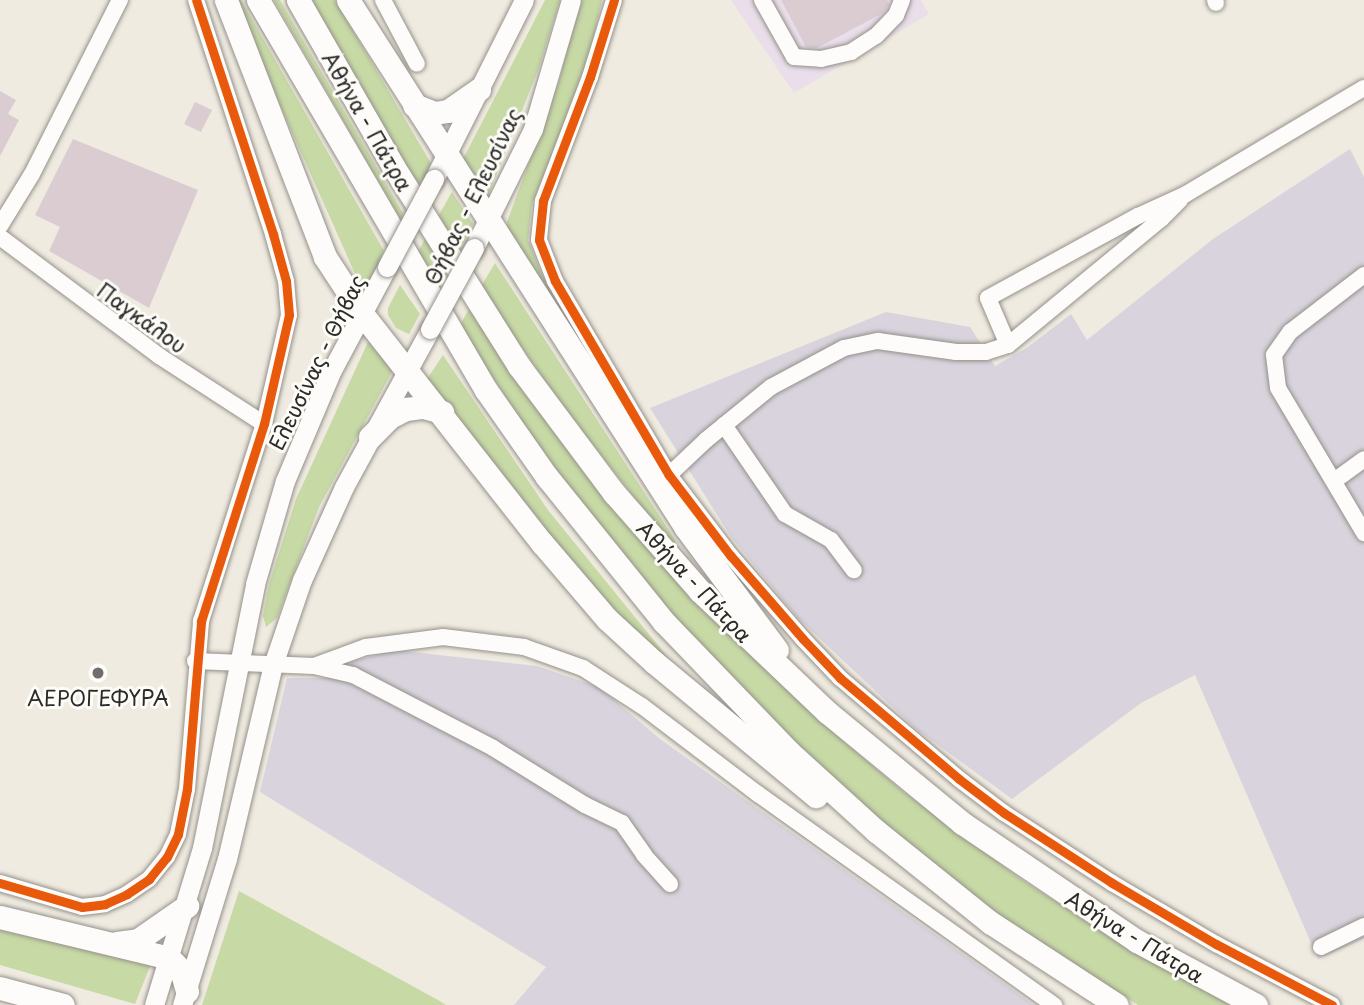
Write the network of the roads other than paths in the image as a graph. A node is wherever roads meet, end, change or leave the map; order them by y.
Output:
1 (120, 0) edge
2 (196, 0) edge
3 (226, 0) edge
4 (258, 0) edge
5 (298, 0) edge
6 (348, 0) edge
7 (383, 0) edge
8 (524, 0) edge
9 (571, 0) edge
10 (614, 0) edge
11 (762, 0) edge
12 (902, 0) edge
13 (417, 64) dead end
14 (1364, 88) edge
15 (479, 89) junction
16 (414, 105) junction
17 (446, 156) junction
18 (1186, 194) junction
19 (489, 220) junction
20 (0, 226) edge
21 (0, 237) edge
22 (387, 267) joint
23 (1364, 275) edge
24 (363, 315) junction
25 (1008, 345) junction
26 (408, 369) junction
27 (442, 412) junction
28 (264, 424) junction
29 (724, 425) junction
30 (370, 437) junction
31 (1364, 459) edge
32 (669, 475) junction
33 (1334, 481) junction
34 (1364, 533) edge
35 (855, 570) dead end
36 (195, 661) junction
37 (239, 663) junction
38 (273, 665) junction
39 (314, 666) junction
40 (827, 712) junction
41 (0, 883) edge
42 (670, 884) dead end
43 (187, 906) junction
44 (0, 917) edge
45 (991, 923) junction
46 (1364, 926) edge
47 (116, 943) junction
48 (1321, 947) dead end
49 (169, 958) junction
50 (0, 988) edge
51 (185, 998) edge
52 (63, 1005) edge
53 (154, 1005) edge
54 (1054, 1005) edge
55 (1117, 1005) edge
56 (1256, 1005) edge
57 (1332, 1005) edge

1 - 20 street
2 - 28 street
3 - 24 highway
4 - 45 highway, Αθήνα - Πάτρα
5 - 40 highway, Αθήνα - Πάτρα
6 - 16 highway
7 - 13 street
8 - 15 main road
9 - 19 main road, Θήβας - Ελευσίνας
10 - 32 street
11 - 12 street
14 - 18 street
15 - 16 highway
15 - 17 main road
16 - 17 highway
17 - 19 highway
17 - 22 main road, Θήβας - Ελευσίνας, bridge
18 - 25 street
18 - 25 street
19 - 26 main road, Θήβας - Ελευσίνας, bridge
19 - 40 highway
21 - 28 street, Παγκάλου
22 - 24 main road, Ελευσίνας - Θήβας
23 - 33 street
24 - 26 highway
24 - 37 main road, Ελευσίνας - Θήβας
25 - 29 street
26 - 27 highway
26 - 30 main road
27 - 30 highway
27 - 45 highway
28 - 36 street
29 - 32 street
29 - 35 street
30 - 38 main road
31 - 33 street
32 - 57 street
33 - 34 street
36 - 37 street
36 - 41 street
37 - 38 street
37 - 43 main road, Ελευσίνας - Θήβας
38 - 39 street
38 - 51 main road
39 - 42 street
39 - 54 street
40 - 56 highway, Αθήνα - Πάτρα
43 - 47 highway
43 - 49 main road, Ελευσίνας - Θήβας
44 - 47 highway
45 - 55 highway, Αθήνα - Πάτρα
46 - 48 street
47 - 49 highway
49 - 51 highway
49 - 53 main road, Ελευσίνας - Θήβας
50 - 52 highway

